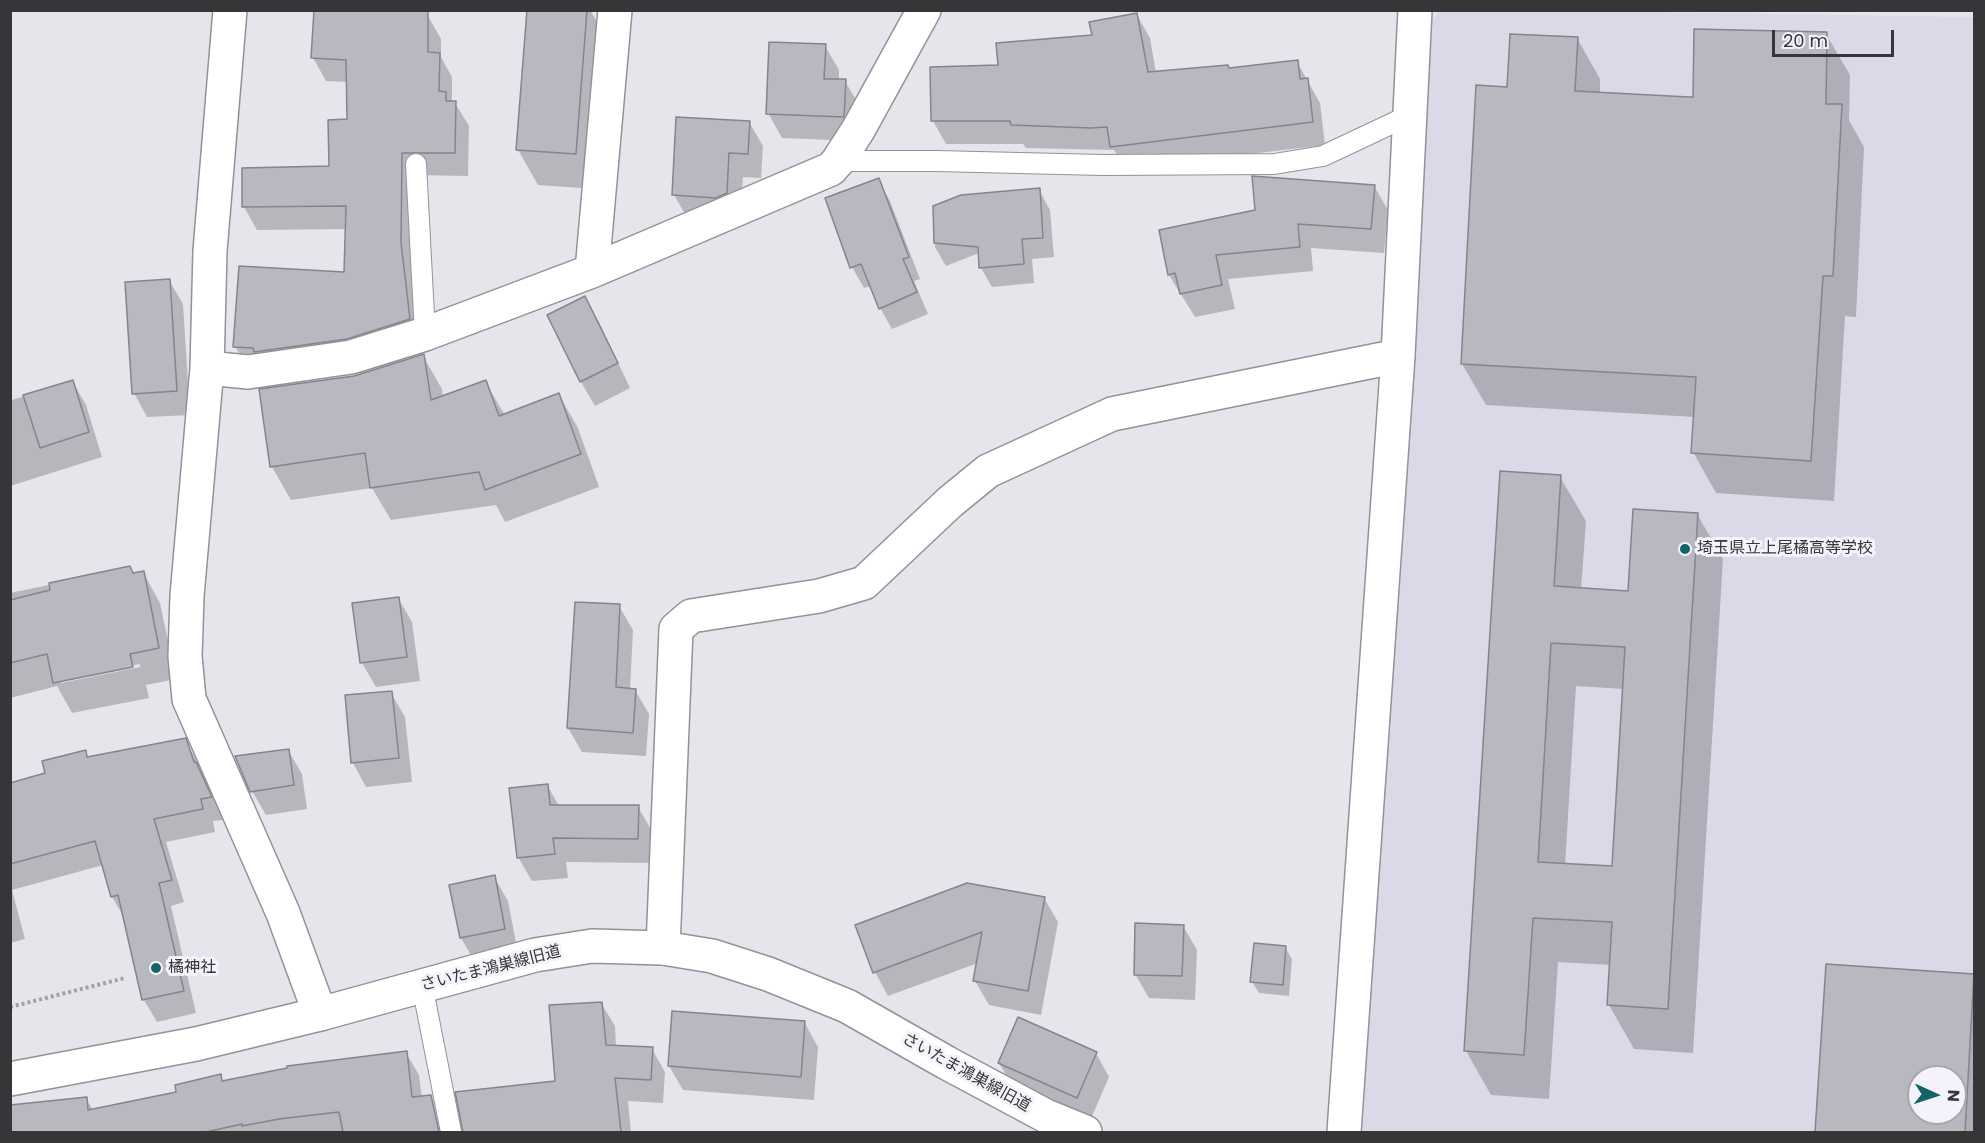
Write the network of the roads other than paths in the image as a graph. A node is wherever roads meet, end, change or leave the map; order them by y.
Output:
1 (230, 10) edge
2 (615, 10) edge
3 (924, 10) edge
4 (1415, 10) edge
5 (1410, 115) junction
6 (838, 161) junction
7 (416, 164) dead end
8 (592, 271) junction
9 (425, 334) junction
10 (1398, 356) junction
11 (207, 368) junction
12 (663, 948) junction
13 (422, 986) junction
14 (320, 1014) junction
15 (10, 1079) edge
16 (452, 1132) edge
17 (1085, 1132) edge
18 (1344, 1132) edge

1 - 11 street
2 - 8 street
3 - 6 street
4 - 5 street
5 - 6 lane
5 - 10 street
6 - 8 street
7 - 9 lane
8 - 9 street
9 - 11 street
10 - 12 street
10 - 18 street
11 - 14 street
12 - 13 street, さいたま鴻巣線旧道
12 - 17 street, さいたま鴻巣線旧道
13 - 14 street, さいたま鴻巣線旧道
13 - 16 lane
14 - 15 street, さいたま鴻巣線旧道

